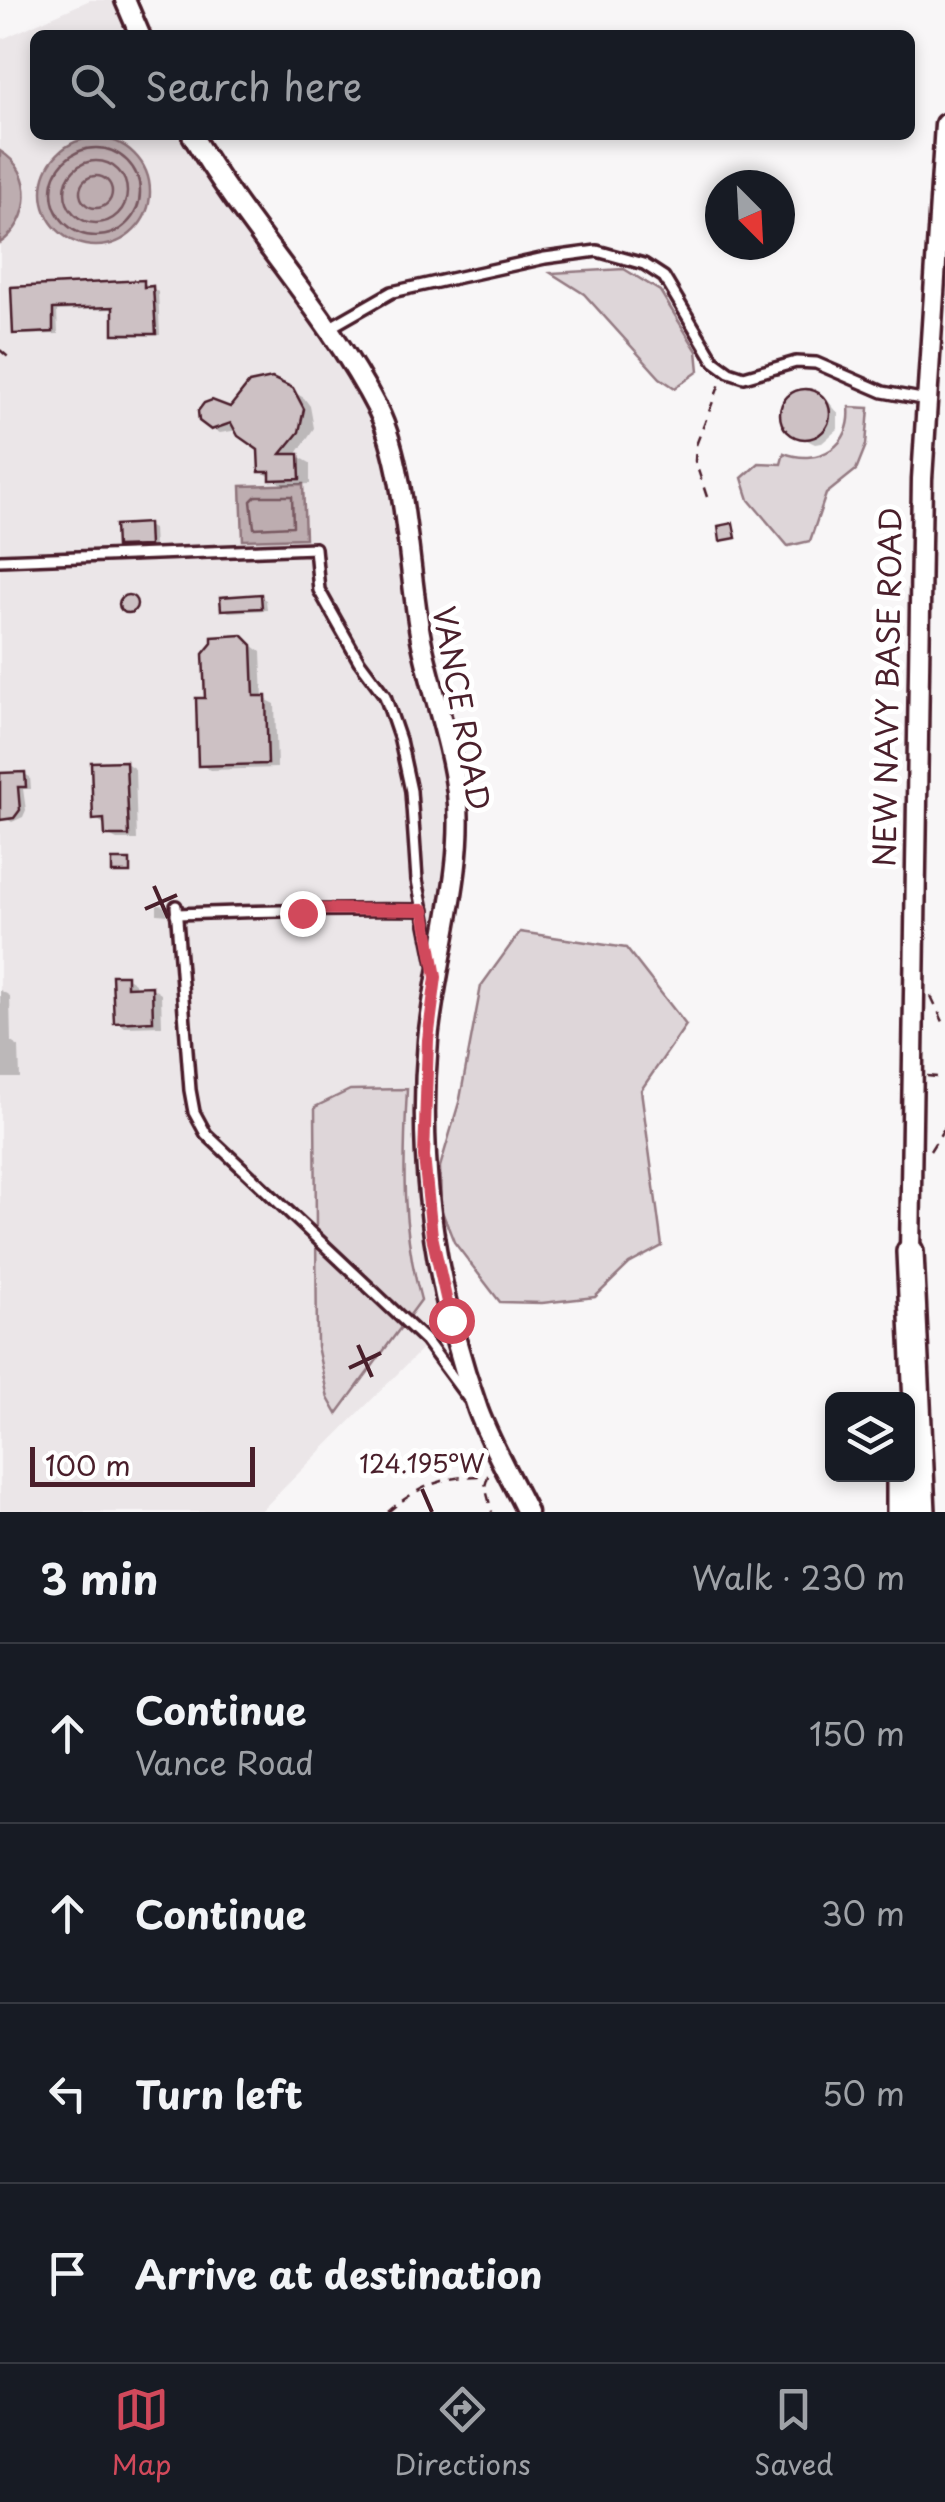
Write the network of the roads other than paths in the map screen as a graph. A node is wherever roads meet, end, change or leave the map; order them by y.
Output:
1 (125, 0) edge
2 (138, 30) edge
3 (945, 124) edge
4 (195, 140) edge
5 (328, 328) junction
6 (926, 400) junction
7 (0, 560) edge
8 (424, 910) junction
9 (436, 977) junction
10 (910, 1252) junction
11 (900, 1392) edge
12 (479, 1413) junction
13 (900, 1482) edge
14 (527, 1512) edge
15 (900, 1512) edge
16 (922, 1512) edge

1 - 2 street
3 - 6 street, NEW NAVY BASE ROAD
4 - 5 street, VANCE ROAD
5 - 6 lane
5 - 9 street, VANCE ROAD
6 - 10 street, NEW NAVY BASE ROAD
7 - 8 lane
8 - 9 lane
8 - 12 lane
9 - 12 street, VANCE ROAD
10 - 11 street, NEW NAVY BASE ROAD
10 - 16 street, NEW NAVY BASE ROAD
12 - 14 street, VANCE ROAD
13 - 15 street

